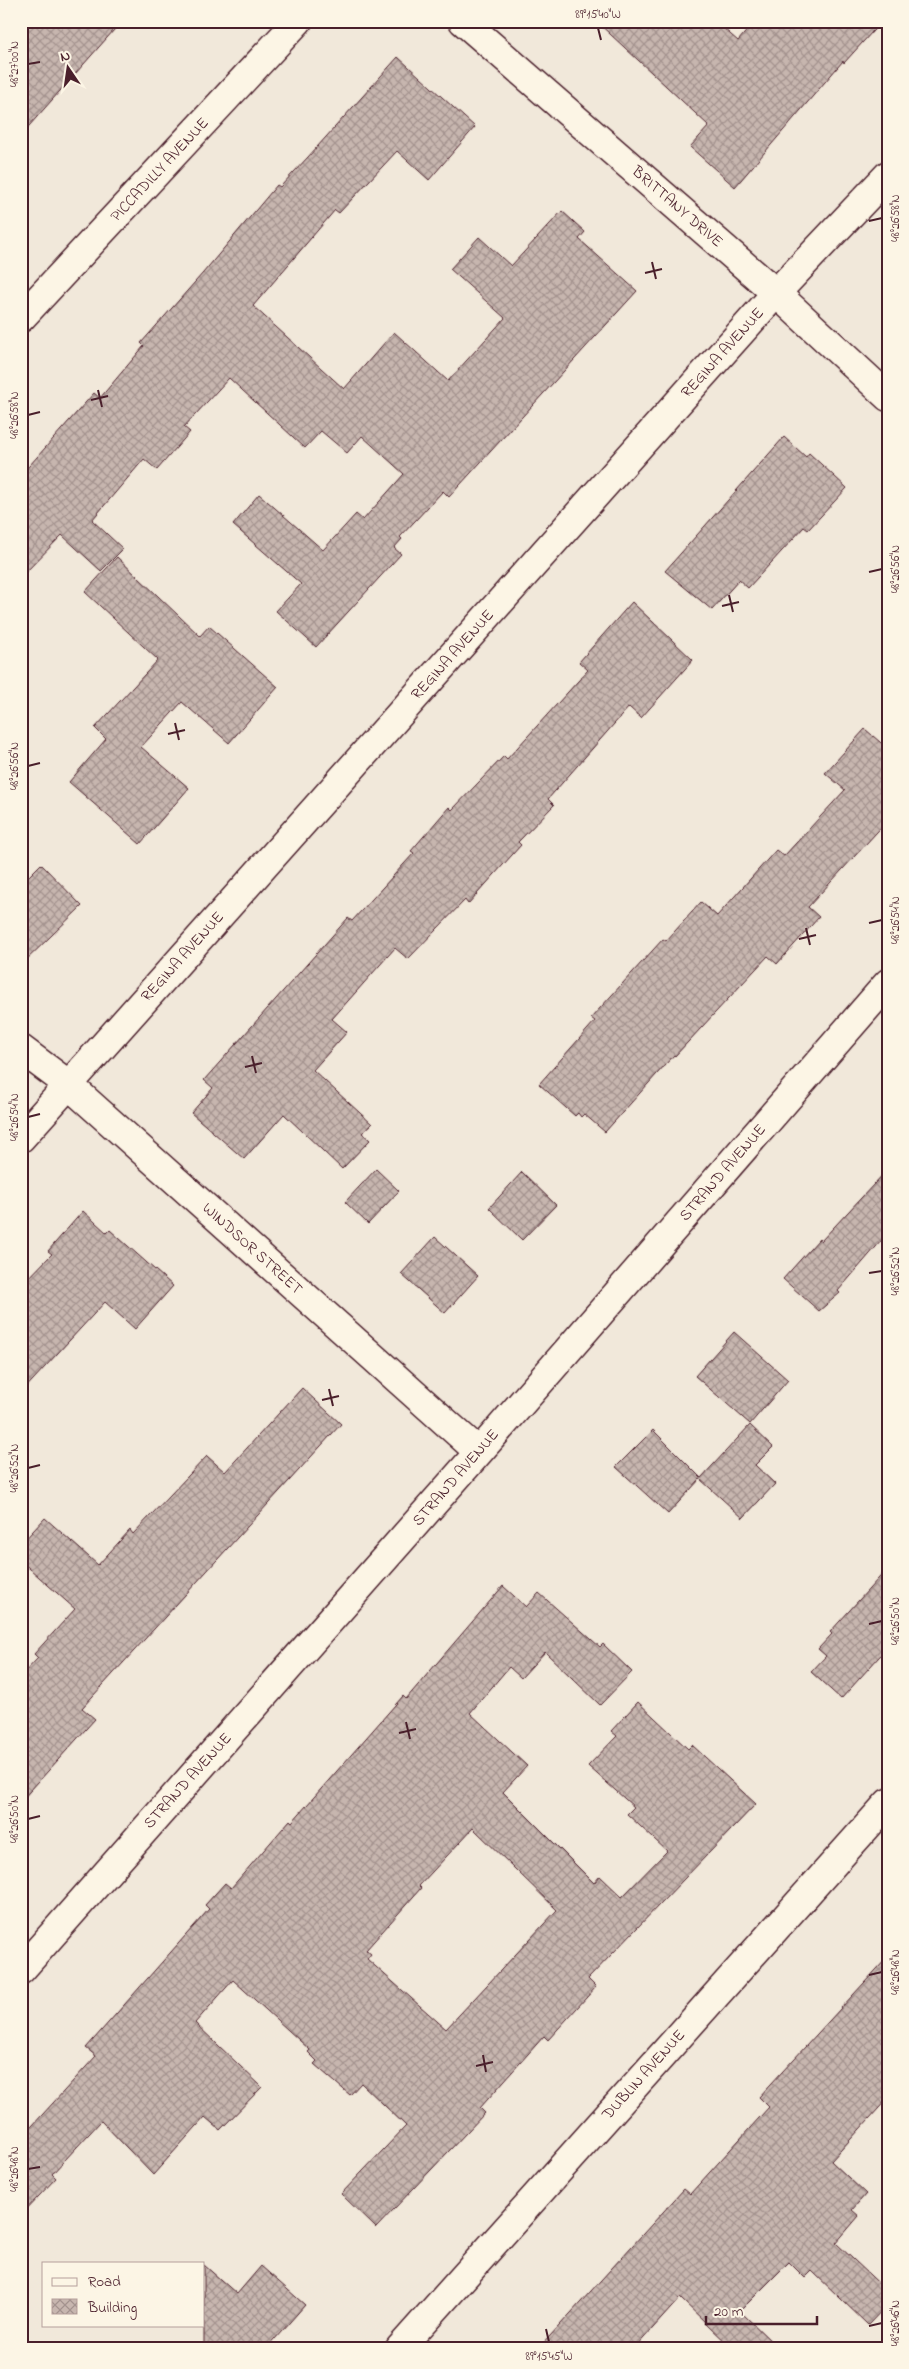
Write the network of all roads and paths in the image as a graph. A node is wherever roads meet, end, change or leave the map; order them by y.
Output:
1 (298, 21) edge
2 (463, 21) edge
3 (888, 175) edge
4 (776, 293) junction
5 (21, 318) edge
6 (888, 397) edge
7 (888, 983) edge
8 (21, 1049) edge
9 (69, 1086) junction
10 (21, 1138) edge
11 (479, 1452) junction
12 (888, 1803) edge
13 (21, 1970) edge
14 (400, 2348) edge

1 - 5 street, PICCADILLY AVENUE
2 - 4 street, BRITTANY DRIVE
3 - 4 street, REGINA AVENUE
4 - 6 street, BRITTANY DRIVE
4 - 9 street, REGINA AVENUE
7 - 11 street, STRAND AVENUE
8 - 9 street, WINDSOR STREET
9 - 10 street, REGINA AVENUE
9 - 11 street, WINDSOR STREET
11 - 13 street, STRAND AVENUE
12 - 14 street, DUBLIN AVENUE

